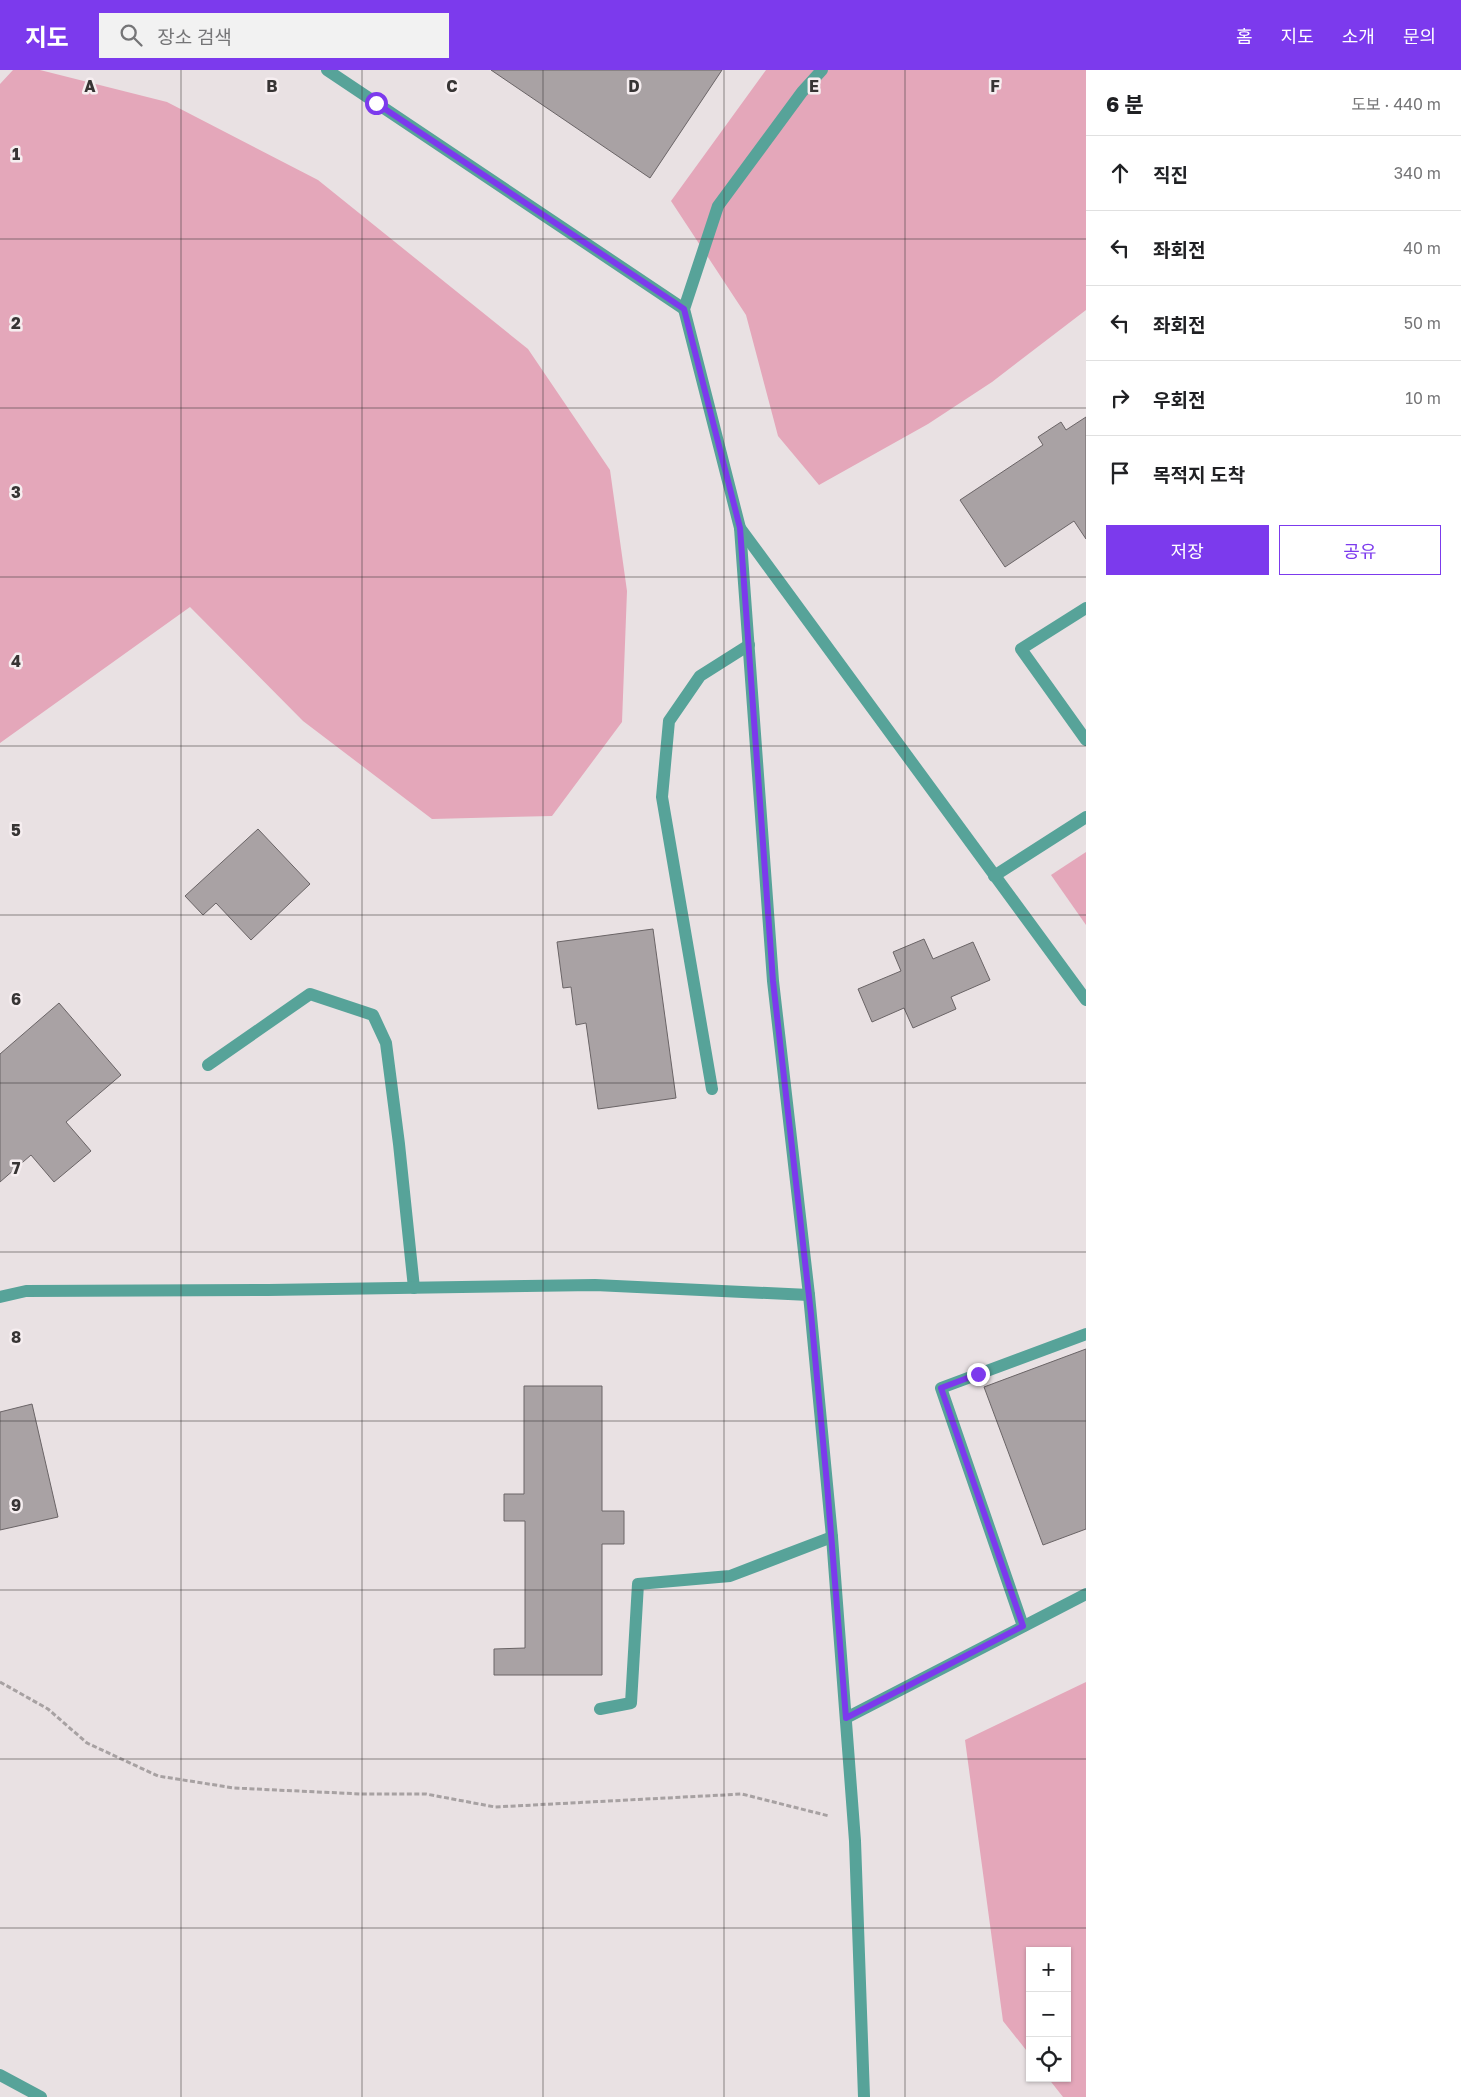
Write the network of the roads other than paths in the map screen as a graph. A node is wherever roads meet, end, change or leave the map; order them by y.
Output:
1 (327, 70) edge
2 (822, 70) edge
3 (684, 309) junction
4 (740, 528) junction
5 (1086, 608) edge
6 (749, 645) junction
7 (1086, 740) edge
8 (1086, 817) edge
9 (994, 876) junction
10 (1086, 1000) edge
11 (208, 1065) dead end
12 (712, 1089) dead end
13 (414, 1288) junction
14 (809, 1295) junction
15 (0, 1297) edge
16 (1086, 1334) edge
17 (832, 1537) junction
18 (1086, 1594) edge
19 (1023, 1626) junction
20 (600, 1709) dead end
21 (846, 1718) junction
22 (0, 2075) edge
23 (41, 2097) edge
24 (864, 2097) edge

1 - 3 lane
2 - 3 lane
3 - 4 lane
4 - 6 lane
4 - 9 lane
5 - 7 lane
6 - 12 lane
6 - 14 lane
8 - 9 lane
9 - 10 lane
11 - 13 lane
13 - 14 lane
13 - 15 lane
14 - 17 lane
16 - 19 lane
17 - 20 lane
17 - 21 lane
18 - 19 lane
19 - 21 lane
21 - 24 lane
22 - 23 lane

